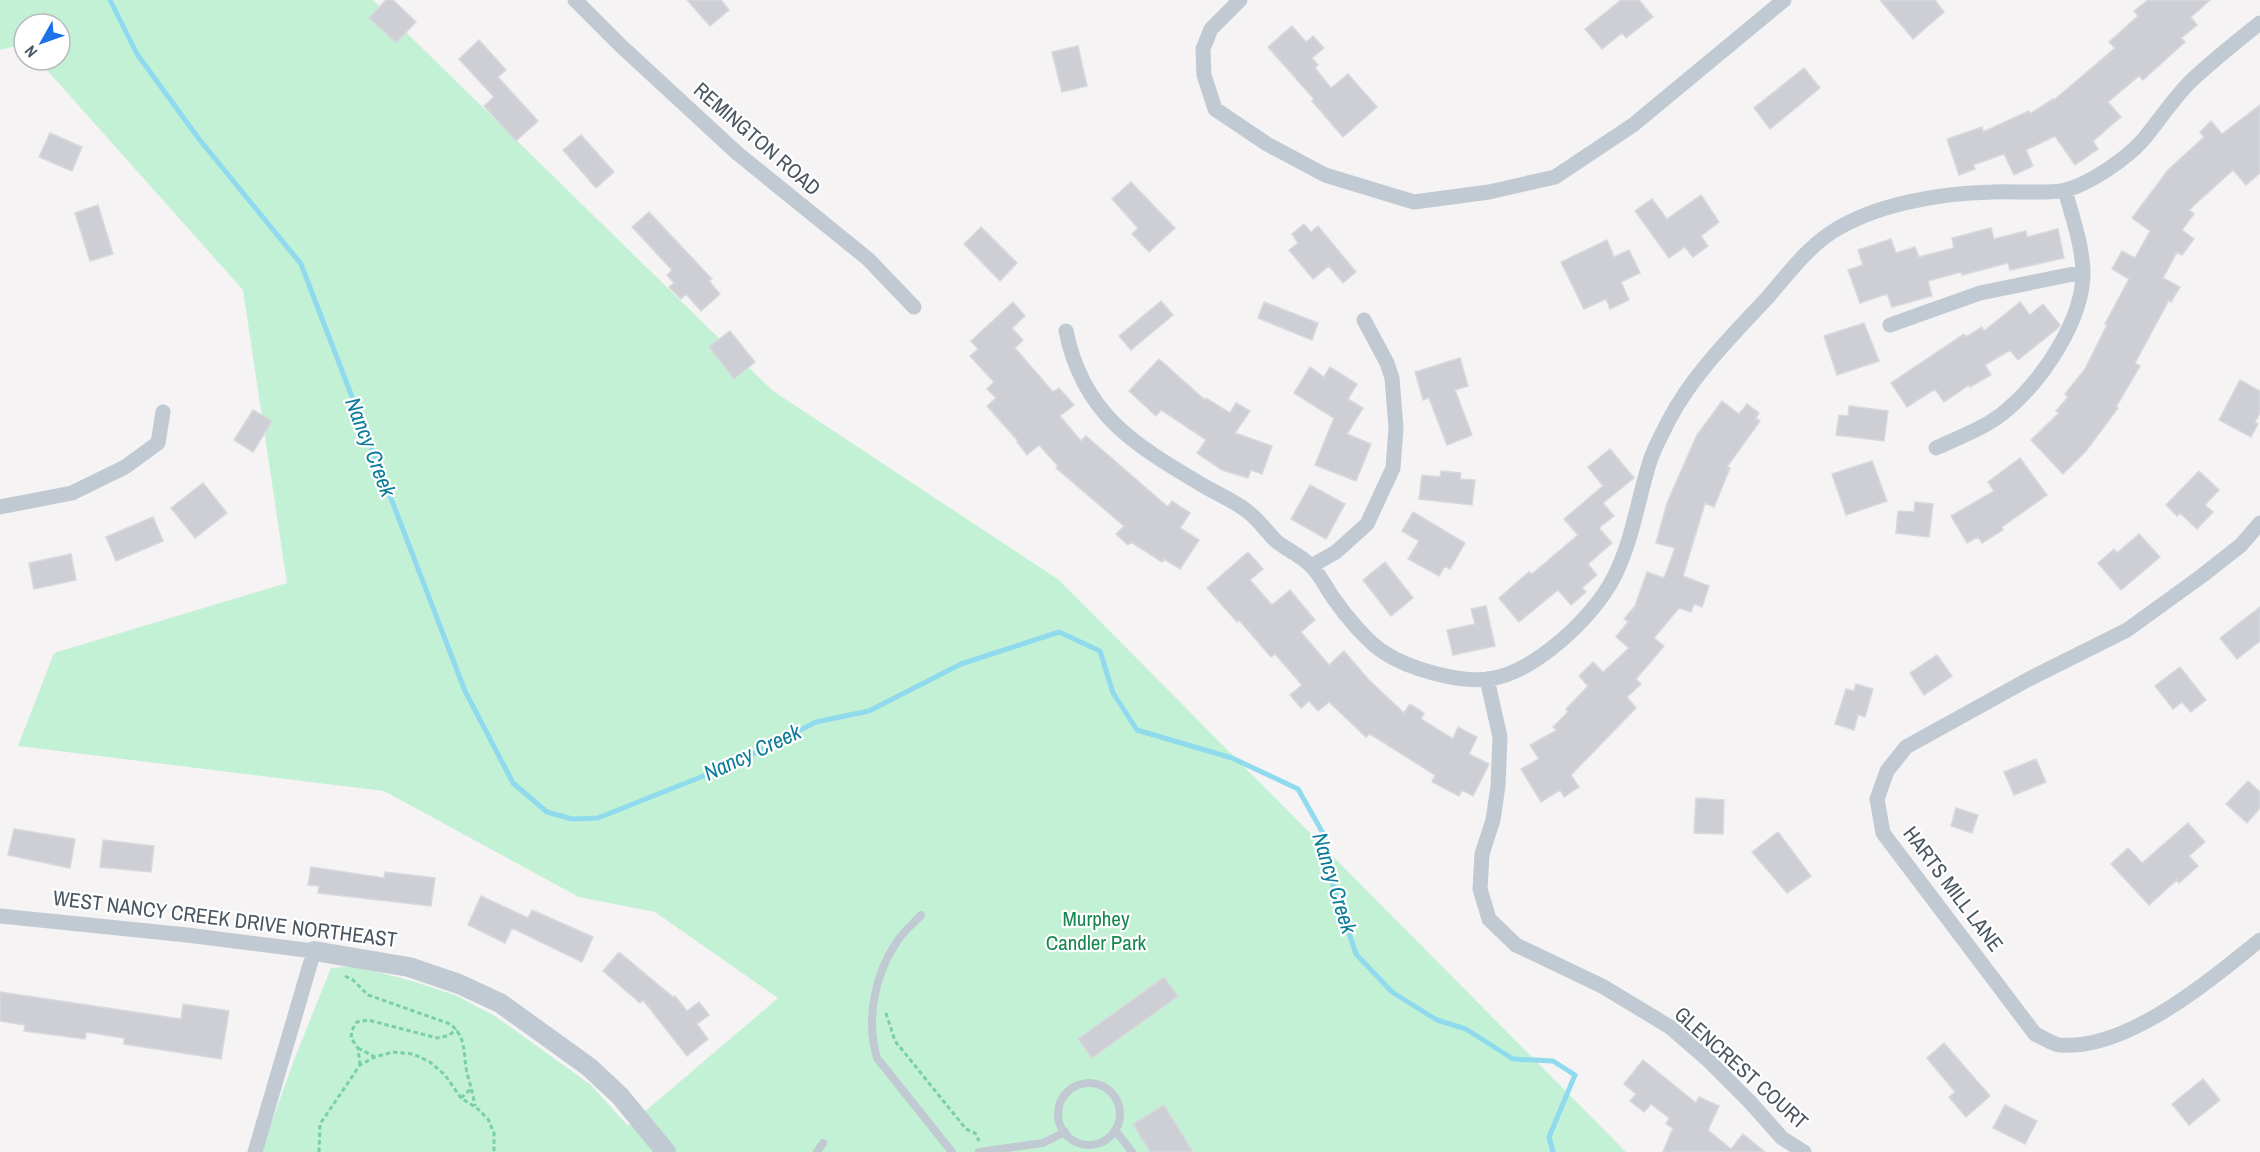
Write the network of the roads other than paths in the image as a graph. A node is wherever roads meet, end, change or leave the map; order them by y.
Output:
1 (575, 0) edge
2 (1240, 0) edge
3 (1784, 0) edge
4 (2260, 23) edge
5 (2065, 190) junction
6 (2083, 272) junction
7 (914, 307) dead end
8 (1364, 320) dead end
9 (1890, 325) dead end
10 (1066, 331) dead end
11 (163, 412) dead end
12 (1936, 448) dead end
13 (0, 507) edge
14 (2260, 523) edge
15 (1311, 566) junction
16 (1487, 679) junction
17 (921, 915) dead end
18 (0, 916) edge
19 (2260, 940) edge
20 (314, 951) junction
21 (1115, 1130) junction
22 (1065, 1132) junction
23 (823, 1143) dead end
24 (255, 1152) edge
25 (666, 1152) edge
26 (817, 1152) edge
27 (952, 1152) edge
28 (979, 1152) edge
29 (1132, 1152) edge
30 (1804, 1152) edge

1 - 7 street, REMINGTON ROAD
2 - 3 street
4 - 5 street
5 - 6 street
5 - 16 street
6 - 9 street
6 - 12 street
8 - 15 street
10 - 15 street
11 - 13 street
14 - 19 street, HARTS MILL LANE
15 - 16 street
16 - 30 street, GLENCREST COURT
17 - 27 lane
18 - 20 street, WEST NANCY CREEK DRIVE NORTHEAST
20 - 24 street
20 - 25 street, WEST NANCY CREEK DRIVE NORTHEAST
21 - 22 lane
21 - 22 lane
21 - 29 lane
22 - 28 lane
23 - 26 lane

